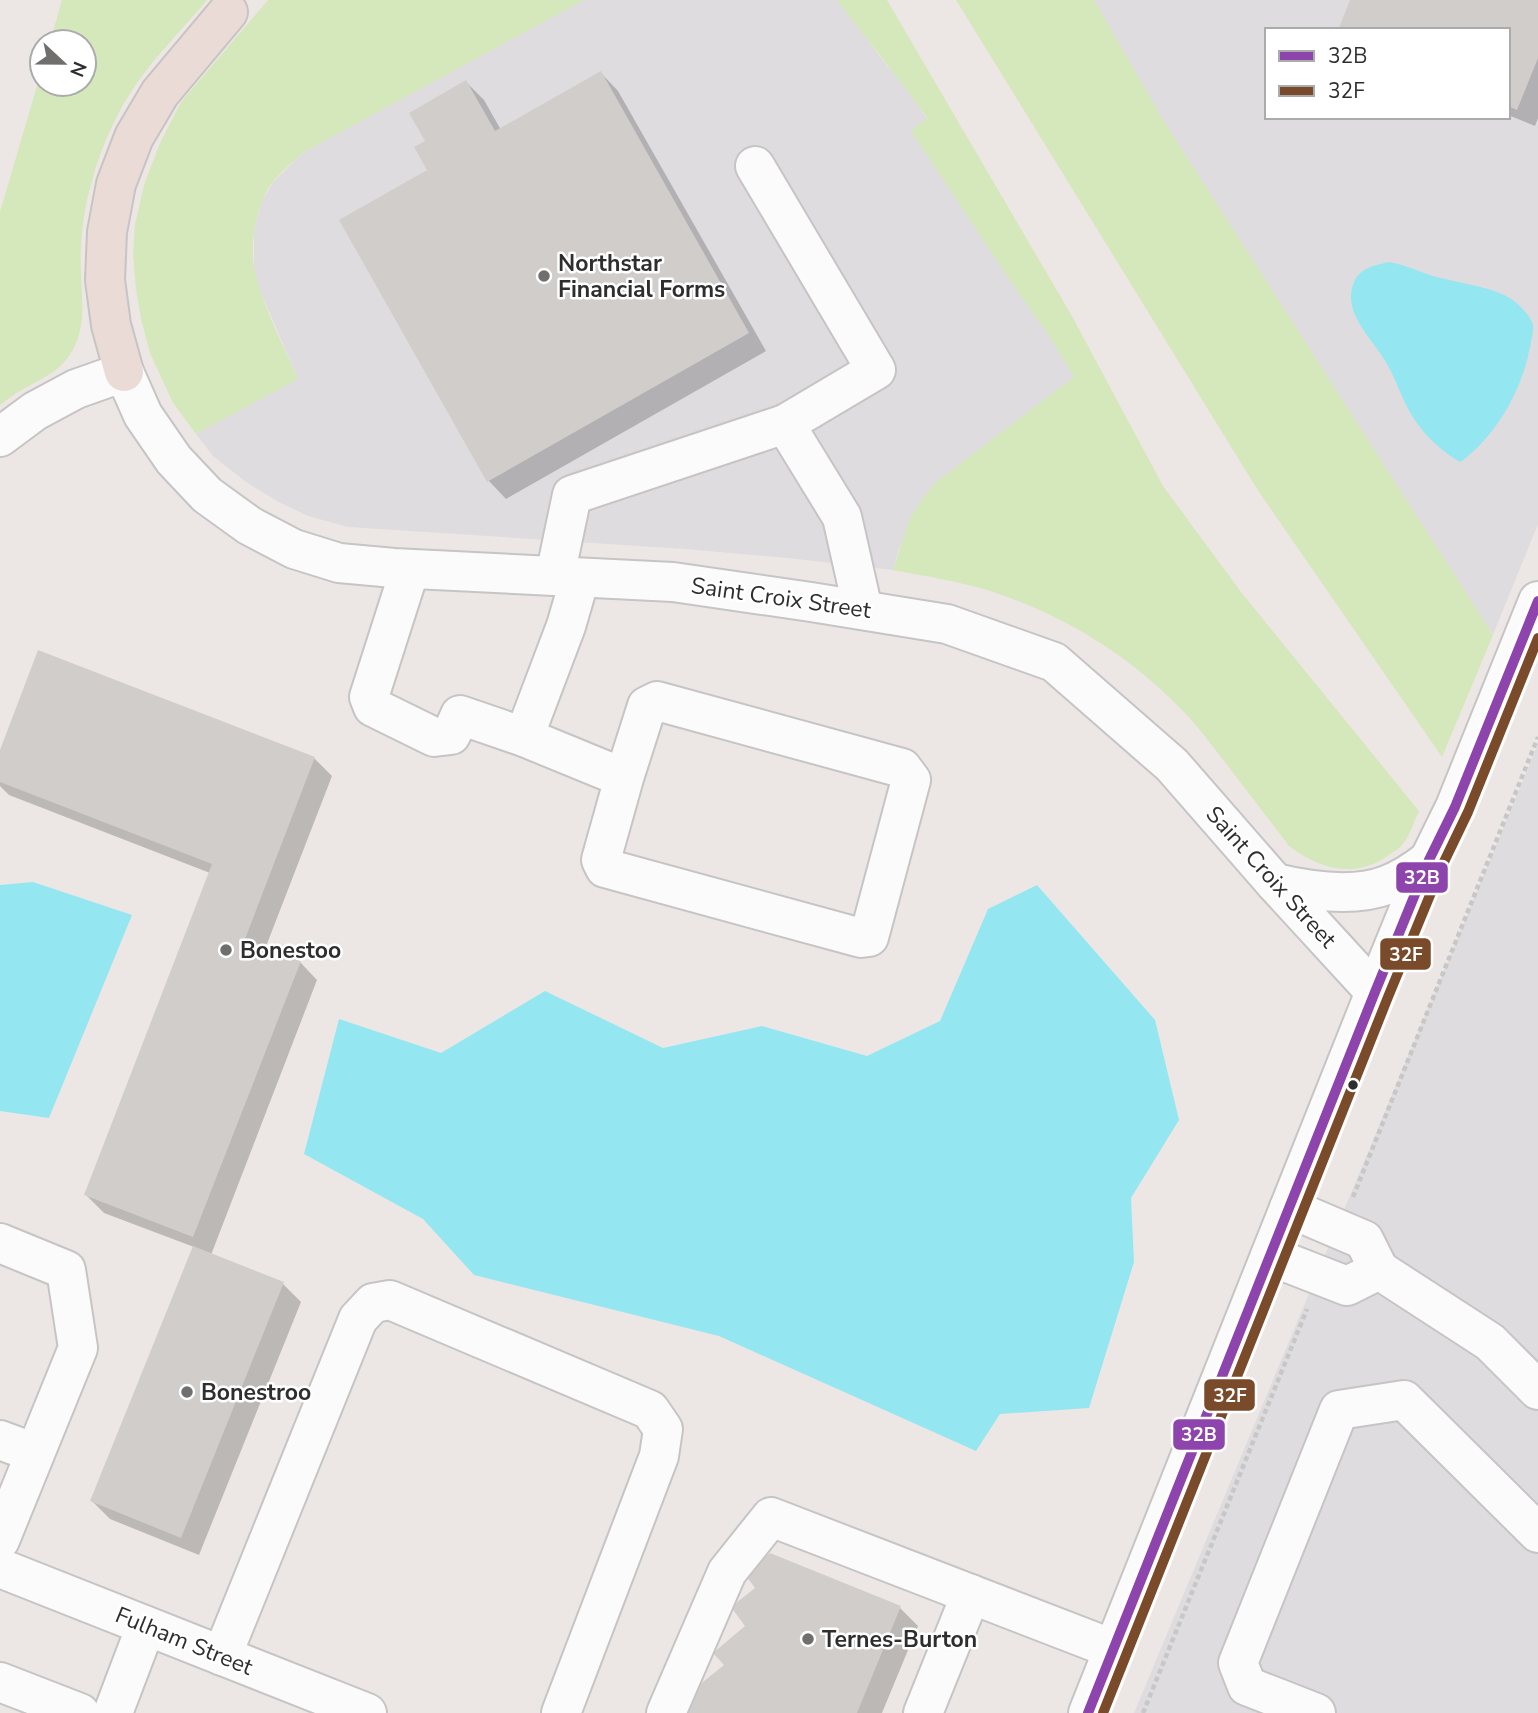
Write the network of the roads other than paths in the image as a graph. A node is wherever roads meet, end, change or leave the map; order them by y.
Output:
1 (228, 12) dead end
2 (755, 166) dead end
3 (124, 372) junction
4 (785, 424) junction
5 (0, 437) edge
6 (410, 569) junction
7 (567, 577) junction
8 (1538, 601) edge
9 (863, 610) junction
10 (524, 737) junction
11 (624, 778) junction
12 (1429, 860) junction
13 (1275, 883) junction
14 (1375, 992) junction
15 (1289, 1208) junction
16 (0, 1243) edge
17 (1270, 1256) junction
18 (1379, 1270) junction
19 (1538, 1390) edge
20 (0, 1440) edge
21 (35, 1453) junction
22 (1538, 1534) edge
23 (0, 1540) edge
24 (0, 1568) edge
25 (971, 1594) junction
26 (146, 1626) junction
27 (1113, 1648) junction
28 (222, 1656) junction
29 (0, 1682) edge
30 (80, 1713) edge
31 (113, 1713) edge
32 (367, 1713) edge
33 (561, 1713) edge
34 (666, 1713) edge
35 (923, 1713) edge
36 (1088, 1713) edge
37 (1316, 1713) edge

1 - 3 highway
2 - 4 street
3 - 5 street
3 - 6 street, Saint Croix Street
4 - 7 street
4 - 9 street
6 - 7 street, Saint Croix Street
6 - 10 street
7 - 9 street, Saint Croix Street
7 - 10 street
8 - 12 street
9 - 13 street, Saint Croix Street
10 - 11 street
11 - 11 street
12 - 13 street
12 - 14 street
13 - 14 street, Saint Croix Street
14 - 15 street
15 - 17 street
15 - 18 street
16 - 21 street
17 - 18 street
17 - 27 street
18 - 19 street
20 - 21 street
21 - 23 street
22 - 37 street
24 - 26 street, Fulham Street
25 - 27 street
25 - 34 street
25 - 35 street
26 - 28 street, Fulham Street
26 - 31 street
27 - 36 street
28 - 32 street, Fulham Street
28 - 33 street
29 - 30 street

